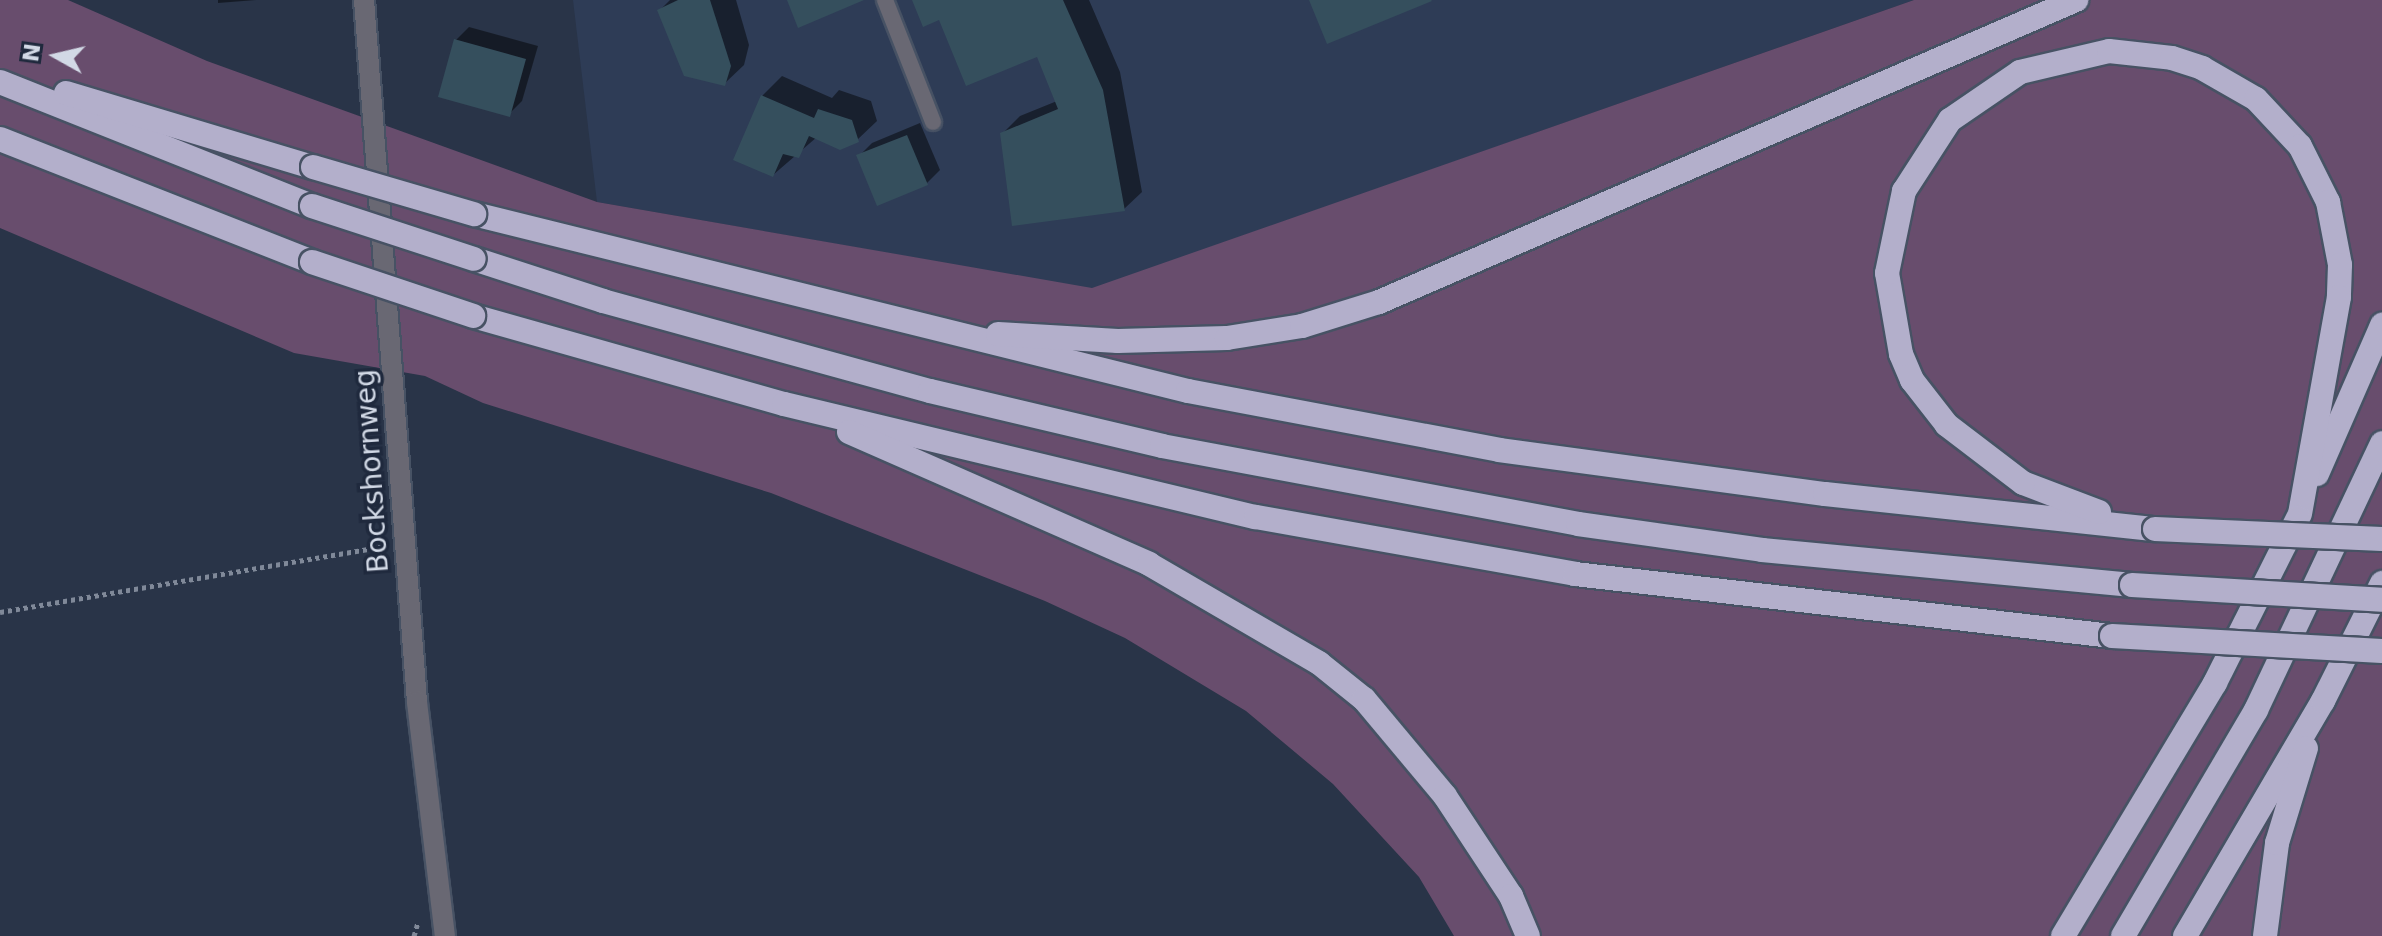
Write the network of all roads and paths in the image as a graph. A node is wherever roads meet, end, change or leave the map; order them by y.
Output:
1 (364, 0) edge
2 (885, 0) edge
3 (2076, 0) edge
4 (0, 73) edge
5 (0, 82) edge
6 (933, 122) dead end
7 (0, 139) edge
8 (888, 320) junction
9 (2382, 325) edge
10 (784, 404) junction
11 (2382, 443) edge
12 (2300, 514) junction
13 (2155, 529) junction
14 (2382, 539) edge
15 (405, 543) junction
16 (2382, 583) edge
17 (2382, 600) edge
18 (0, 612) edge
19 (2382, 651) edge
20 (2323, 701) junction
21 (445, 936) edge
22 (1528, 936) edge
23 (2063, 936) edge
24 (2123, 936) edge
25 (2185, 936) edge
26 (2265, 936) edge

1 - 15 street, Bockshornweg
2 - 6 lane
3 - 8 highway
4 - 8 highway, bridge
5 - 17 highway, bridge
7 - 10 highway, bridge
8 - 13 highway
9 - 12 highway
10 - 19 highway, bridge
10 - 22 highway
11 - 24 highway
12 - 13 highway
12 - 23 highway
13 - 14 highway, bridge
15 - 18 path
15 - 21 street, Bockshornweg
16 - 20 highway
20 - 25 highway
20 - 26 highway

